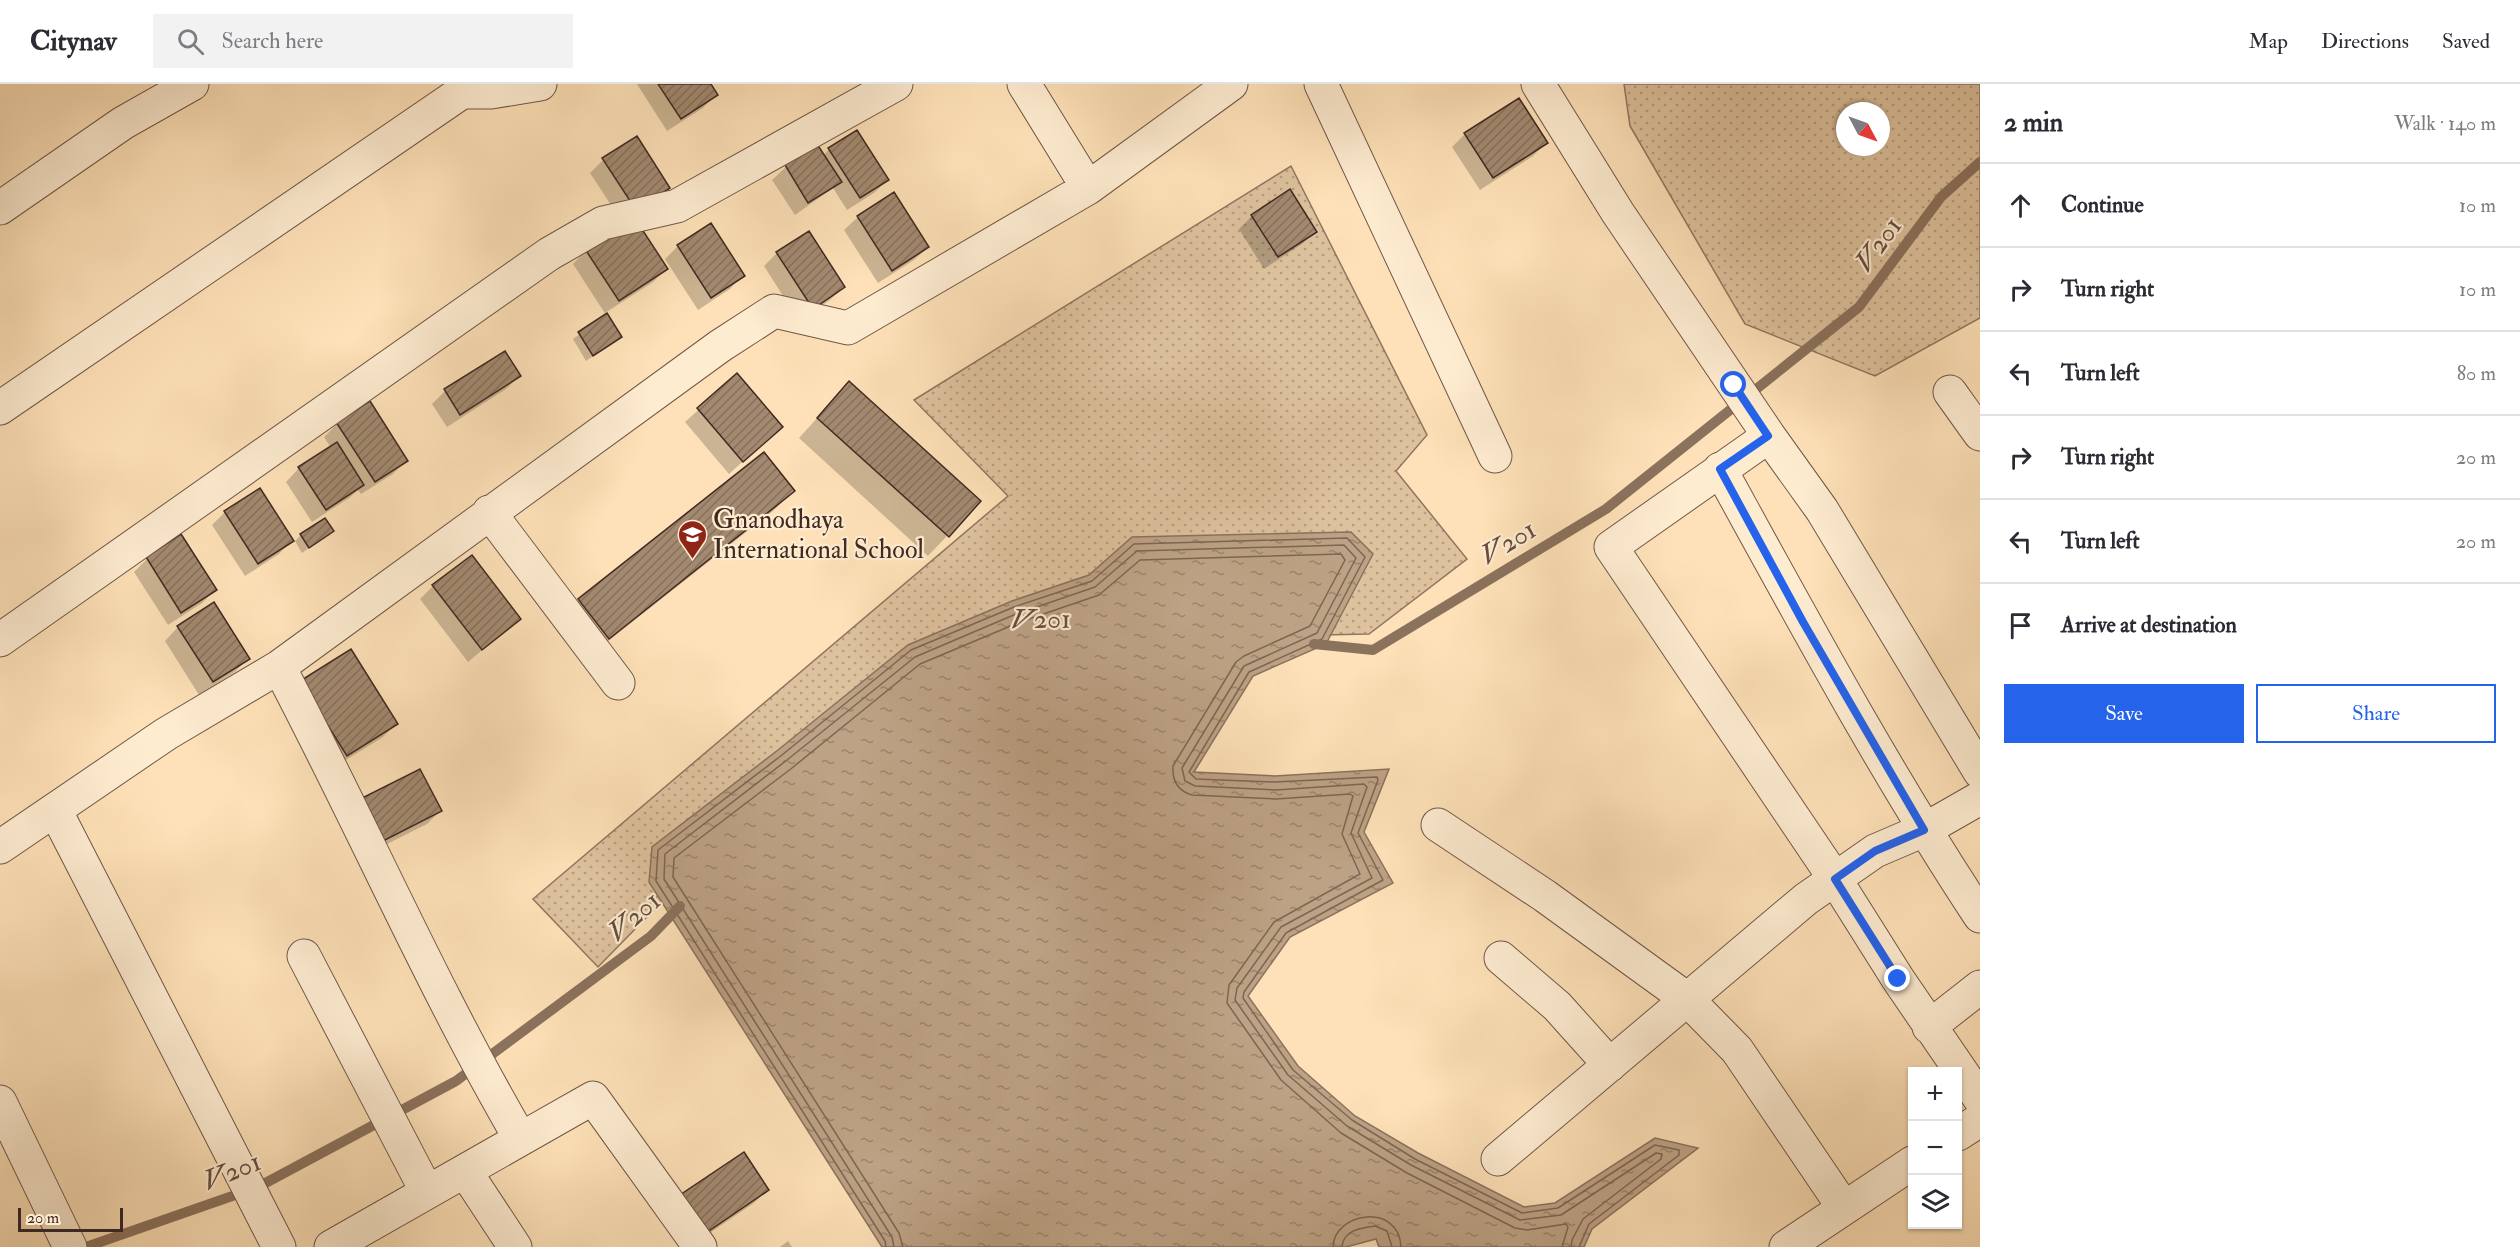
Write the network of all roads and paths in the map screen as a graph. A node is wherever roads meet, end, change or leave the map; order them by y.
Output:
1 (192, 84) edge
2 (540, 84) edge
3 (896, 84) edge
4 (1024, 84) edge
5 (1231, 84) edge
6 (1321, 84) edge
7 (1538, 84) edge
8 (1088, 188) junction
9 (0, 208) edge
10 (1950, 392) dead end
11 (0, 408) edge
12 (1761, 425) junction
13 (1980, 434) edge
14 (1496, 456) dead end
15 (1720, 469) junction
16 (489, 512) junction
17 (0, 640) edge
18 (279, 667) junction
19 (618, 683) dead end
20 (1980, 772) edge
21 (1980, 798) edge
22 (55, 810) junction
23 (1438, 825) dead end
24 (1924, 830) junction
25 (0, 847) edge
26 (1835, 879) junction
27 (1980, 916) edge
28 (304, 956) dead end
29 (1501, 958) dead end
30 (1980, 987) edge
31 (1687, 999) junction
32 (1929, 1027) junction
33 (1610, 1065) junction
34 (1980, 1099) edge
35 (0, 1102) edge
36 (1980, 1120) edge
37 (1962, 1131) edge
38 (520, 1138) junction
39 (1498, 1159) dead end
40 (1908, 1166) edge
41 (465, 1171) junction
42 (427, 1192) junction
43 (1844, 1208) junction
44 (67, 1242) edge
45 (279, 1247) edge
46 (331, 1247) edge
47 (514, 1247) edge
48 (700, 1247) edge
49 (1786, 1247) edge

1 - 9 street
2 - 11 street
3 - 17 street
4 - 8 street
5 - 8 street
6 - 14 street
7 - 12 street
8 - 16 street
10 - 13 street
12 - 15 street
12 - 20 street
15 - 24 street
15 - 26 street
16 - 18 street
16 - 19 street
18 - 22 street
18 - 38 street
21 - 24 street
22 - 25 street
22 - 45 street
23 - 31 street
24 - 26 street
24 - 27 street
26 - 31 street
26 - 32 street
28 - 42 street
29 - 33 street
30 - 32 street
31 - 33 street
31 - 43 street
32 - 34 street
33 - 39 street
35 - 44 street
36 - 37 street
38 - 41 street
38 - 48 street
40 - 43 street
41 - 42 street
41 - 47 street
42 - 46 street
43 - 49 street

